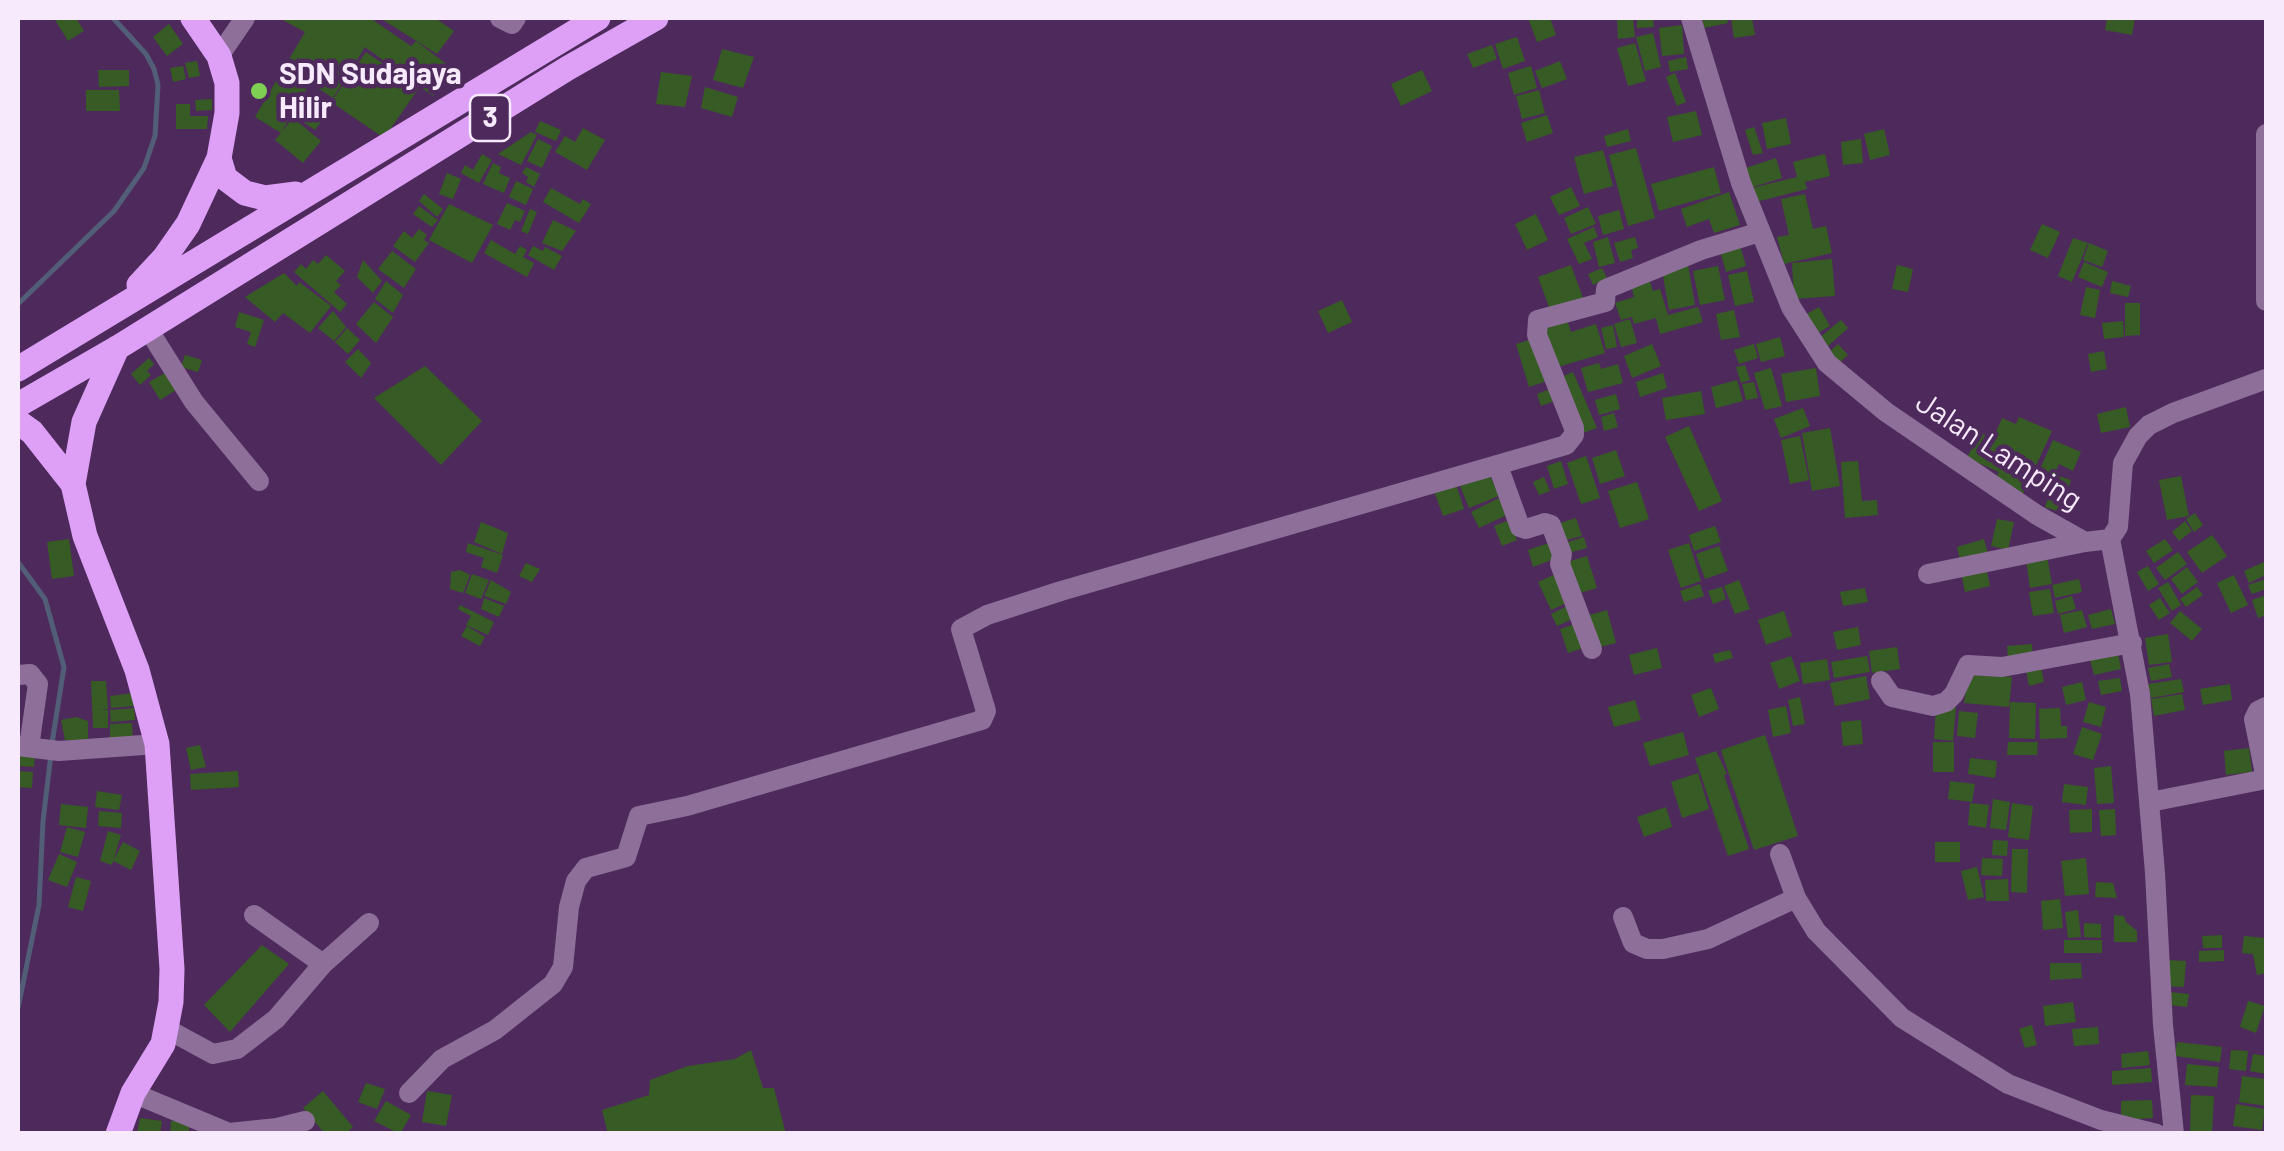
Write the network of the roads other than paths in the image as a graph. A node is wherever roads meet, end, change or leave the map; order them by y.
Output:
1 (194, 18) edge
2 (245, 18) edge
3 (500, 18) edge
4 (516, 18) edge
5 (598, 18) edge
6 (656, 18) edge
7 (1691, 18) edge
8 (218, 56) junction
9 (2266, 134) edge
10 (220, 158) junction
11 (310, 191) junction
12 (1760, 232) junction
13 (2266, 301) edge
14 (110, 313) junction
15 (148, 329) junction
16 (117, 348) junction
17 (18, 369) edge
18 (2266, 380) edge
19 (18, 405) edge
20 (18, 422) edge
21 (1498, 466) junction
22 (259, 481) dead end
23 (73, 484) junction
24 (2110, 539) junction
25 (2085, 542) junction
26 (1928, 574) dead end
27 (2132, 643) junction
28 (1592, 649) dead end
29 (18, 675) edge
30 (1881, 680) dead end
31 (2266, 707) edge
32 (158, 744) junction
33 (38, 748) edge
34 (2266, 779) edge
35 (2150, 802) junction
36 (1780, 854) dead end
37 (1796, 898) junction
38 (254, 915) dead end
39 (1623, 918) dead end
40 (369, 923) dead end
41 (324, 964) junction
42 (167, 1029) junction
43 (132, 1093) junction
44 (409, 1093) dead end
45 (305, 1120) dead end
46 (206, 1130) edge
47 (118, 1134) edge
48 (2157, 1134) edge
49 (2174, 1134) edge

1 - 8 main road
2 - 8 street
3 - 4 street
5 - 11 main road, 3
6 - 15 main road, 3
7 - 12 street, Jalan Lamping
8 - 10 main road
9 - 13 street
10 - 11 main road
10 - 14 main road
11 - 14 main road, 3
12 - 21 street
12 - 25 street, Jalan Lamping
14 - 17 main road, 3
15 - 16 main road, 3
15 - 22 street
16 - 19 main road, 3
16 - 23 main road
18 - 24 street
20 - 23 main road
21 - 28 street
21 - 44 street
23 - 32 main road
24 - 25 street, Jalan Lamping
24 - 27 street
25 - 26 street
27 - 30 street
27 - 35 street
29 - 33 street
31 - 34 street
32 - 33 street
32 - 42 main road
34 - 35 street
35 - 49 street
36 - 37 street
37 - 39 street
37 - 48 street
38 - 41 street
40 - 41 street
41 - 42 street
42 - 43 main road
43 - 46 street
43 - 47 main road
45 - 46 street

